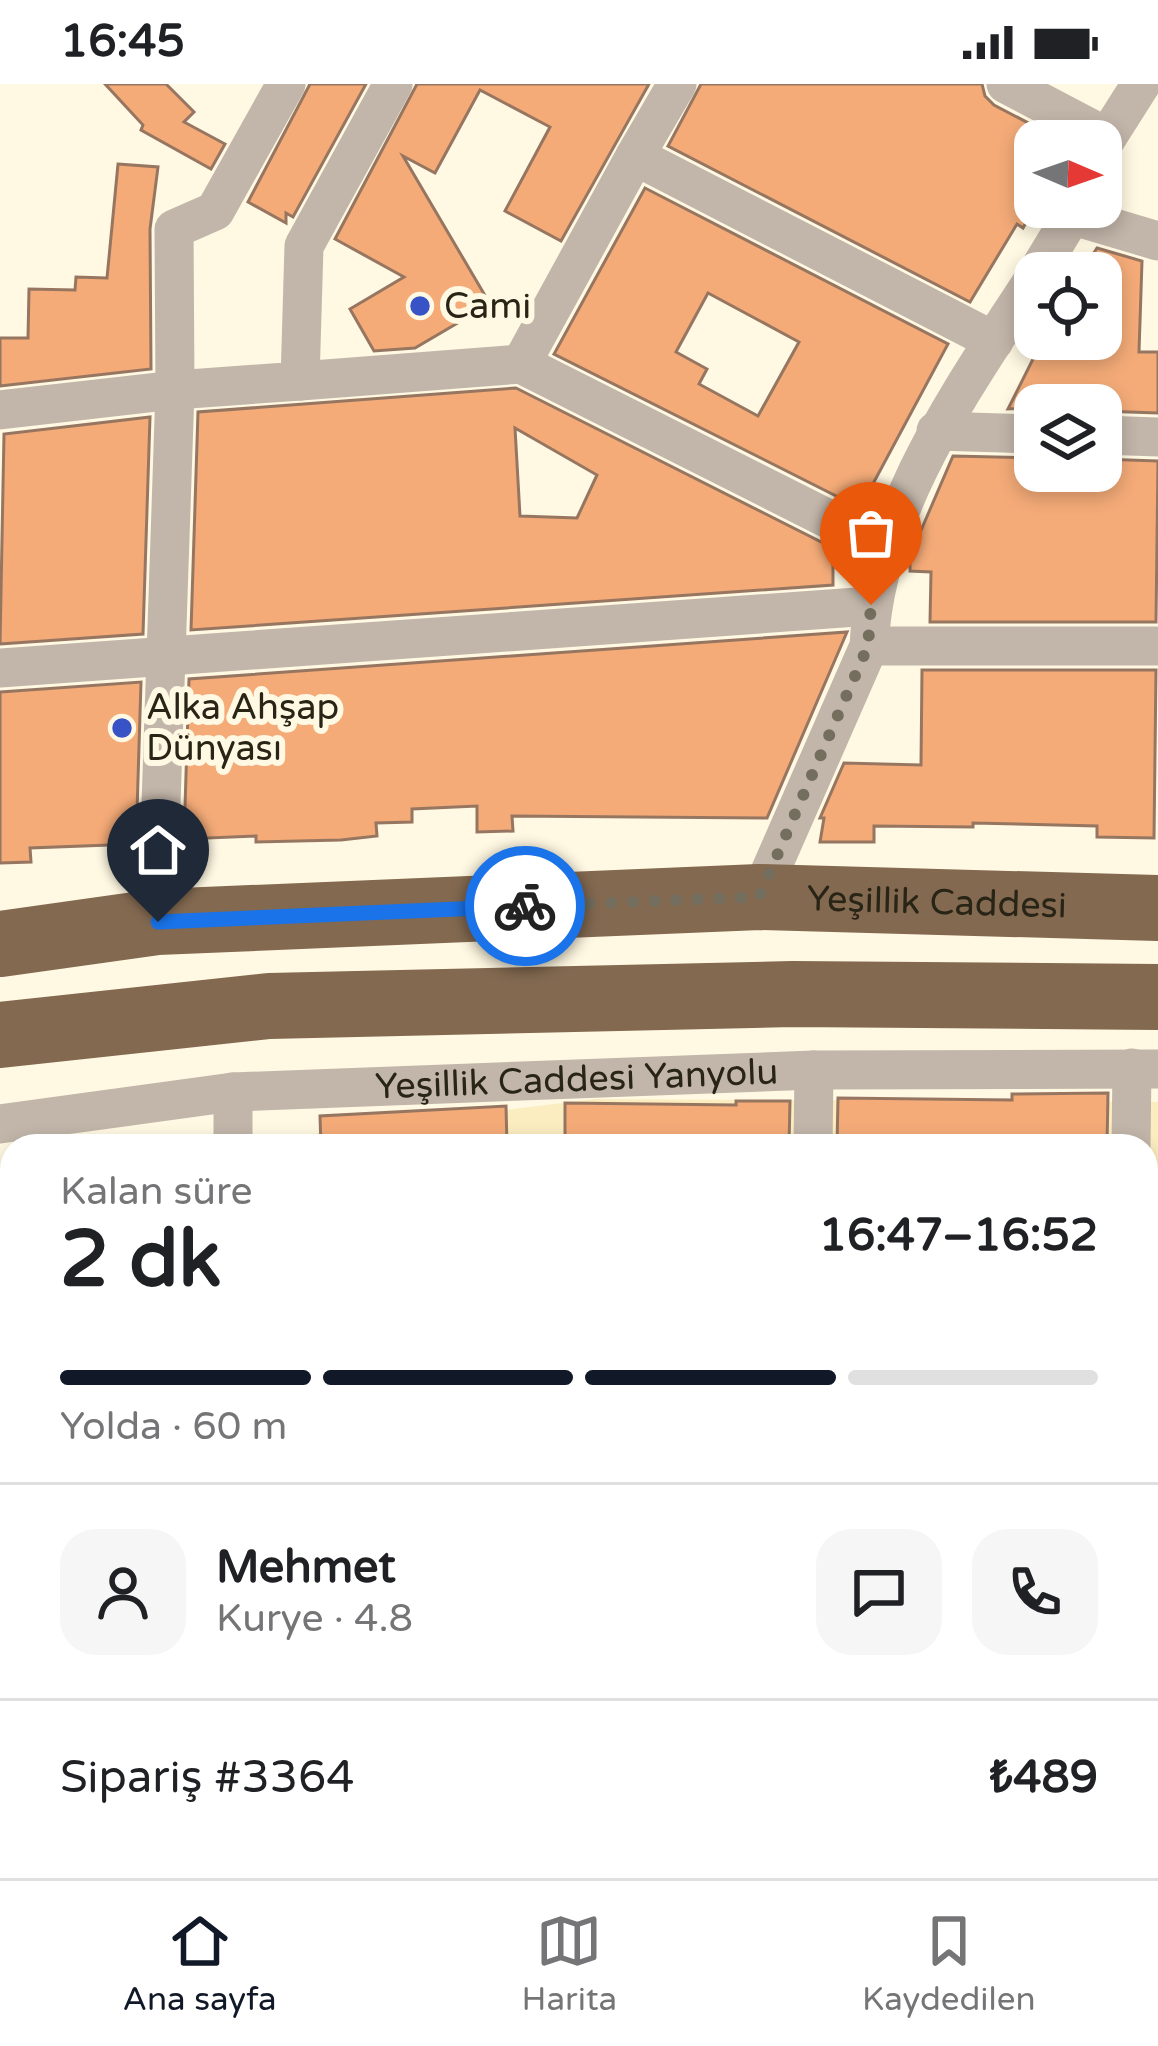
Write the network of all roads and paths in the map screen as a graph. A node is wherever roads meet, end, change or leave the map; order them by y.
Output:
1 (286, 84) edge
2 (393, 84) edge
3 (676, 84) edge
4 (1006, 84) edge
5 (1142, 84) edge
6 (1067, 120) edge
7 (1117, 120) edge
8 (635, 156) junction
9 (1122, 228) edge
10 (1158, 241) edge
11 (1014, 310) edge
12 (994, 341) junction
13 (521, 364) junction
14 (300, 381) junction
15 (175, 390) junction
16 (0, 410) edge
17 (936, 431) junction
18 (1014, 433) edge
19 (1122, 436) edge
20 (1158, 437) edge
21 (886, 548) junction
22 (871, 605) junction
23 (868, 646) junction
24 (1158, 646) edge
25 (165, 654) junction
26 (0, 668) edge
27 (759, 897) junction
28 (1158, 908) edge
29 (158, 922) junction
30 (0, 944) edge
31 (1158, 997) edge
32 (0, 1034) edge
33 (1145, 1068) edge
34 (814, 1070) junction
35 (233, 1092) junction
36 (0, 1124) edge
37 (233, 1134) edge
38 (813, 1134) edge
39 (1133, 1134) edge

1 - 15 street
2 - 14 street
3 - 8 street
4 - 6 street
5 - 7 street
8 - 12 street
8 - 13 street
9 - 10 street
11 - 12 street
12 - 17 street
13 - 14 street
13 - 21 street
14 - 15 street
15 - 16 street
15 - 25 street
17 - 18 street
17 - 21 street
19 - 20 street
21 - 22 street
22 - 23 street
22 - 25 street
23 - 24 street
23 - 27 street
25 - 26 street
25 - 29 street
27 - 28 highway, Yeşillik Caddesi
27 - 29 highway, Yeşillik Caddesi
29 - 30 highway, Yeşillik Caddesi
31 - 32 highway
33 - 34 street, Yeşillik Caddesi Yanyolu
33 - 39 street
34 - 35 street, Yeşillik Caddesi Yanyolu
34 - 38 street
35 - 36 street, Yeşillik Caddesi Yanyolu
35 - 37 street

